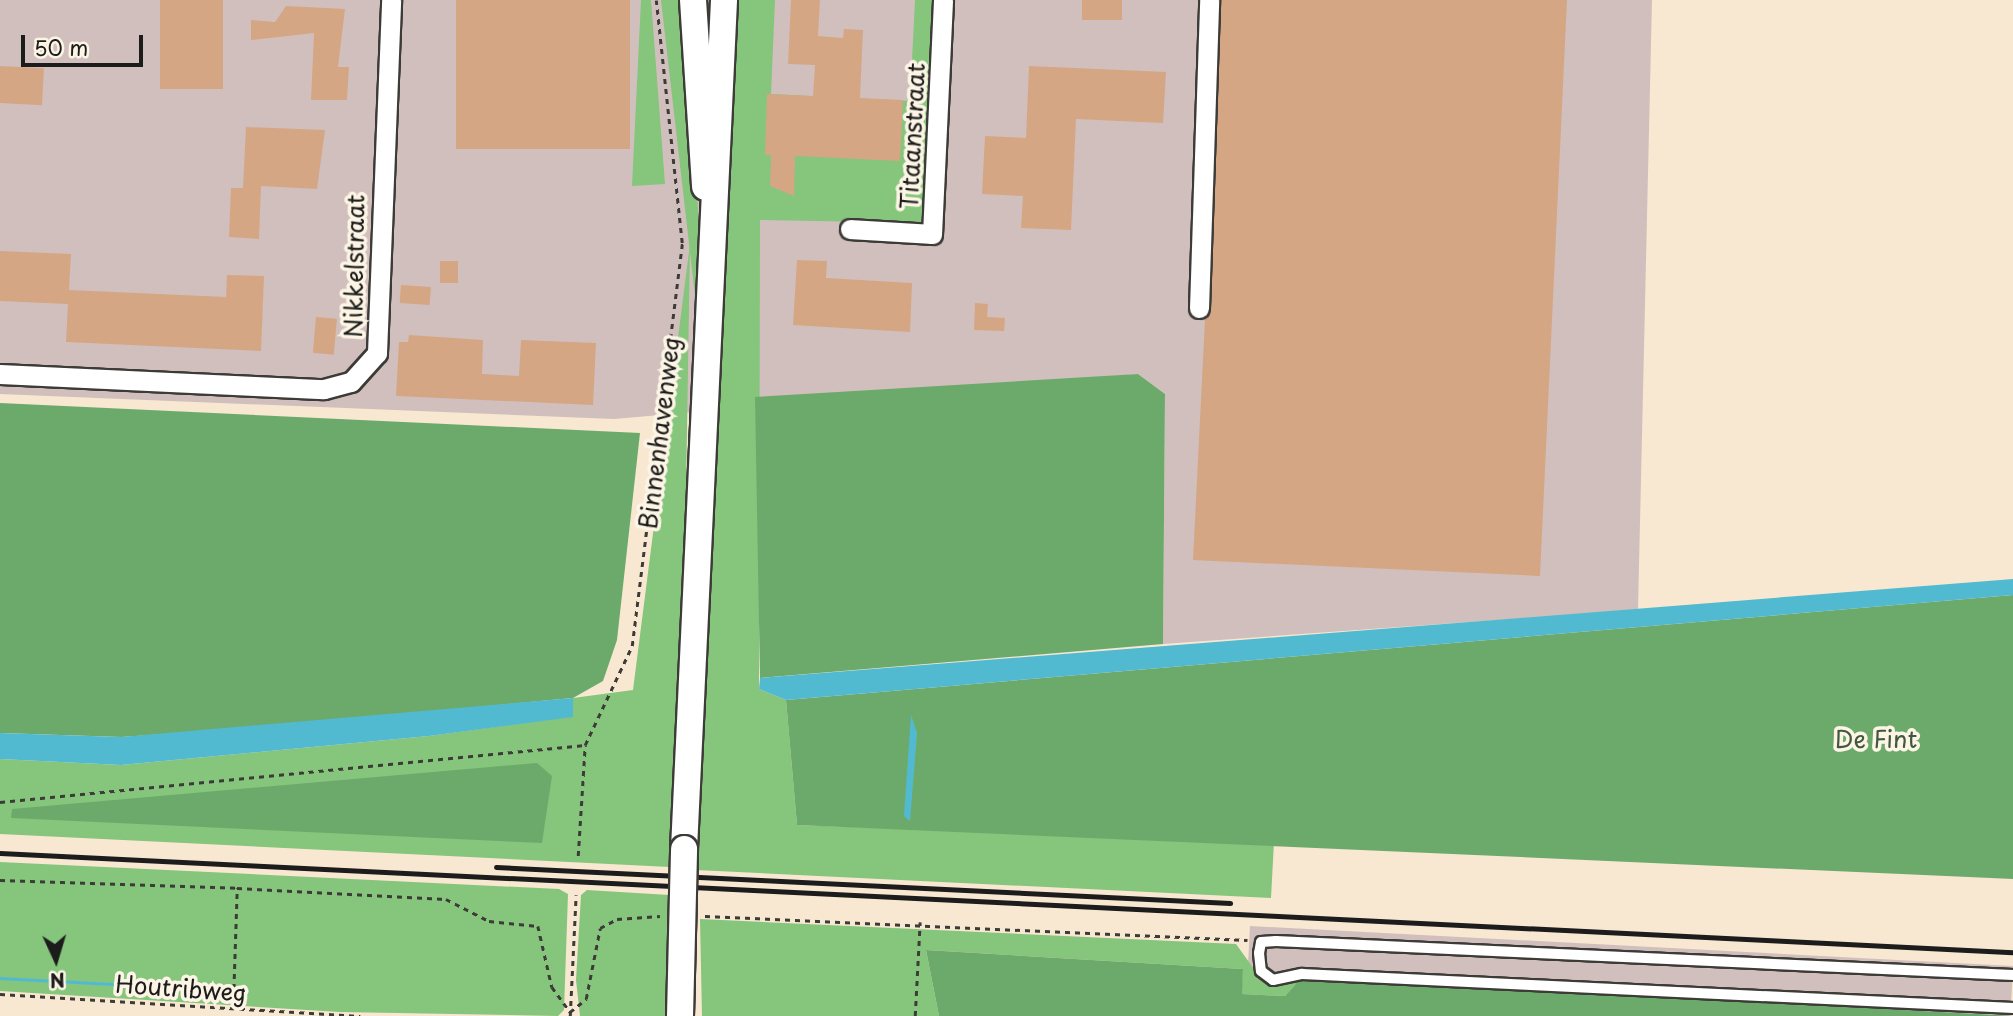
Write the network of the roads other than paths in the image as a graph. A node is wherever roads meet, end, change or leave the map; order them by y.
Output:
1 (391, 0) edge
2 (693, 0) edge
3 (724, 0) edge
4 (943, 0) edge
5 (1209, 0) edge
6 (712, 222) junction
7 (850, 229) dead end
8 (1199, 308) dead end
9 (0, 374) edge
10 (2013, 975) edge
11 (2013, 1008) edge
12 (680, 1016) edge

1 - 9 street, Nikkelstraat
2 - 6 main road, Binnenhavenweg
3 - 6 main road, Binnenhavenweg
4 - 7 street, Titaanstraat
5 - 8 street
6 - 12 main road, Binnenhavenweg, bridge
10 - 11 lane

